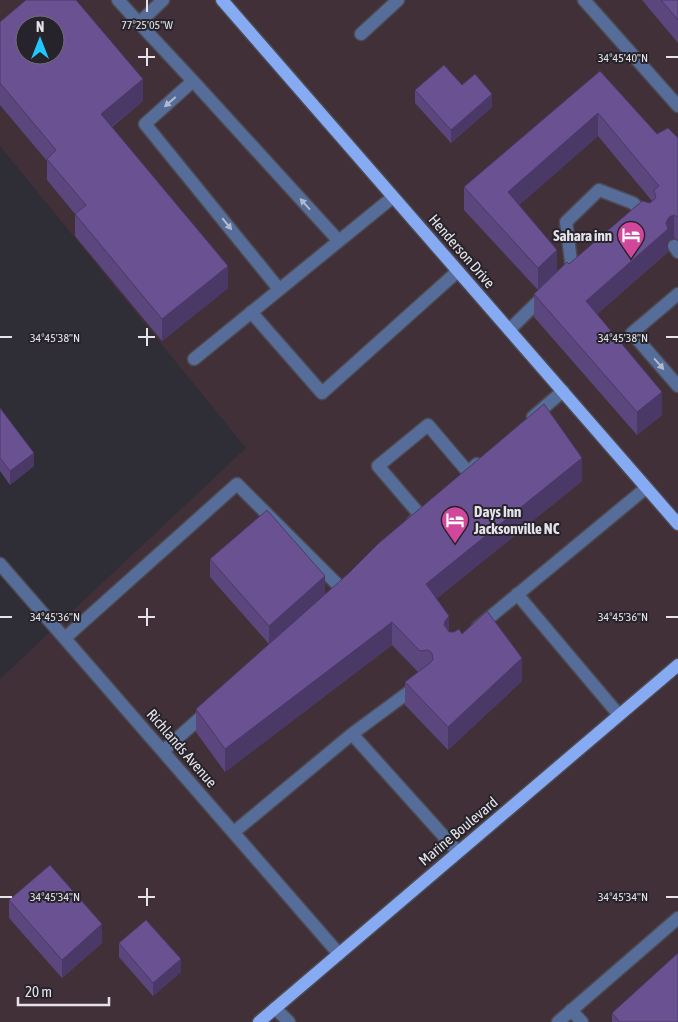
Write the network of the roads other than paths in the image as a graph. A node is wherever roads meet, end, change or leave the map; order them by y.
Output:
1 (118, 0) edge
2 (163, 0) edge
3 (222, 0) edge
4 (398, 0) edge
5 (584, 0) edge
6 (138, 23) junction
7 (361, 34) dead end
8 (193, 82) junction
9 (678, 106) edge
10 (393, 197) junction
11 (648, 218) edge
12 (338, 240) junction
13 (458, 271) junction
14 (280, 289) junction
15 (678, 294) edge
16 (251, 312) junction
17 (509, 330) junction
18 (194, 359) dead end
19 (678, 386) edge
20 (563, 391) junction
21 (526, 422) edge
22 (490, 453) edge
23 (646, 488) junction
24 (678, 524) edge
25 (406, 528) edge
26 (0, 564) edge
27 (343, 590) edge
28 (517, 594) junction
29 (468, 635) edge
30 (65, 638) junction
31 (678, 665) edge
32 (426, 680) edge
33 (220, 699) edge
34 (619, 715) junction
35 (352, 734) junction
36 (163, 751) junction
37 (234, 832) junction
38 (458, 852) junction
39 (678, 918) edge
40 (339, 954) junction
41 (275, 1008) junction
42 (571, 1010) junction
43 (259, 1022) edge
44 (289, 1022) edge
45 (558, 1022) edge
46 (582, 1022) edge

1 - 6 street
2 - 6 street
3 - 10 main road, Henderson Drive
4 - 7 street
5 - 9 street
6 - 8 street
12 -> 8 street
8 -> 14 street
10 - 12 street
10 - 13 main road, Henderson Drive
11 - 17 street
12 - 14 street
13 - 16 street
13 - 17 main road, Henderson Drive
14 - 16 street
15 -> 19 street
16 - 18 street
17 - 20 main road, Henderson Drive
20 - 21 street
20 - 23 main road, Henderson Drive
22 - 25 street
23 - 24 main road, Henderson Drive
23 - 28 street
26 - 30 street, Richlands Avenue
27 - 30 street
28 - 29 street
28 - 34 street
30 - 36 street, Richlands Avenue
31 - 34 main road, Marine Boulevard
32 - 35 street
33 - 36 street
34 - 38 main road, Marine Boulevard
35 - 37 street
35 - 38 street
36 - 37 street, Richlands Avenue
37 - 40 street, Richlands Avenue
38 - 40 main road, Marine Boulevard
39 - 42 street
40 - 41 main road, Marine Boulevard
41 - 43 main road, Marine Boulevard
41 - 44 street
42 - 45 street
42 - 46 street

